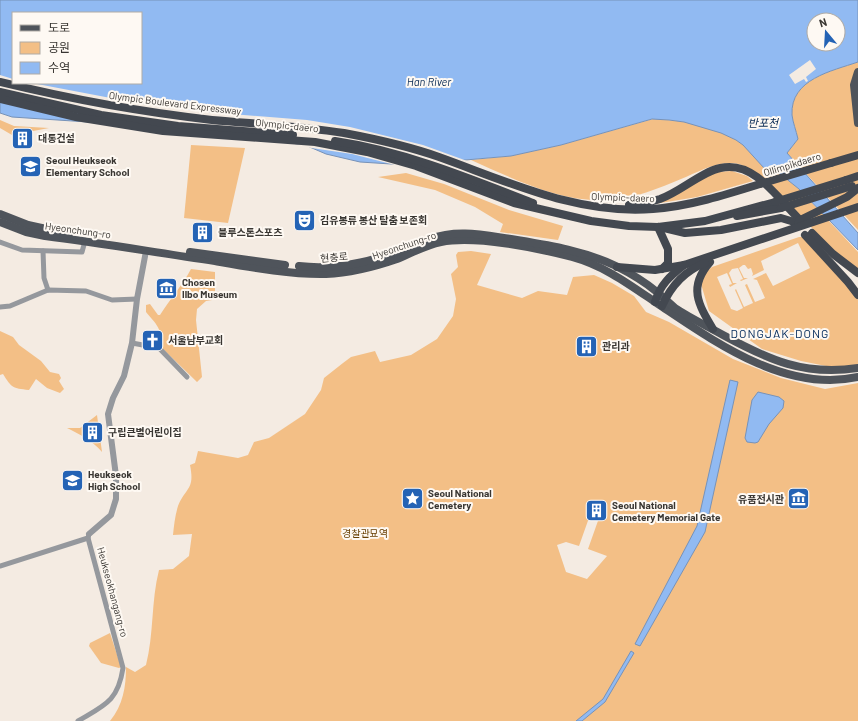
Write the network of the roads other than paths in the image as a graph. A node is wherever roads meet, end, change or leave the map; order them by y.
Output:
1 (858, 72) edge
2 (0, 82) edge
3 (0, 92) edge
4 (0, 99) edge
5 (858, 123) edge
6 (858, 155) edge
7 (487, 176) joint
8 (858, 176) edge
9 (760, 184) joint
10 (853, 185) edge
11 (482, 188) junction
12 (858, 207) edge
13 (598, 208) junction
14 (858, 212) edge
15 (0, 214) edge
16 (798, 219) junction
17 (0, 222) edge
18 (816, 223) junction
19 (658, 227) junction
20 (759, 240) junction
21 (84, 241) junction
22 (0, 242) edge
23 (43, 251) junction
24 (146, 251) junction
25 (711, 262) junction
26 (684, 265) junction
27 (617, 267) junction
28 (662, 269) junction
29 (858, 274) edge
30 (48, 290) junction
31 (658, 293) junction
32 (858, 295) edge
33 (137, 299) junction
34 (661, 302) junction
35 (0, 307) edge
36 (713, 329) junction
37 (132, 343) junction
38 (858, 368) edge
39 (187, 377) dead end
40 (858, 377) edge
41 (89, 536) junction
42 (0, 566) edge
43 (78, 721) edge

1 - 5 main road
2 - 7 highway, Olympic Boulevard Expressway
3 - 11 highway, Olympic-daero
4 - 11 highway
6 - 9 highway, Ollimpikdaero, bridge
7 - 13 highway, Olympic-daero
8 - 10 highway
9 - 13 highway, Olympic-daero
10 - 16 highway
10 - 19 highway, Olympic-daero, bridge
11 - 19 highway, Olympic-daero
12 - 18 highway
13 - 16 highway
14 - 18 highway
15 - 27 main road, 현충로
16 - 19 highway
16 - 20 highway
17 - 21 main road, Hyeonchung-ro
18 - 20 highway
18 - 25 highway
19 - 28 highway
20 - 26 highway
21 - 23 street
21 - 24 main road, Hyeonchung-ro
22 - 23 street
23 - 30 street
24 - 33 street
24 - 34 main road, Hyeonchung-ro
25 - 34 highway
25 - 36 highway
26 - 28 highway
26 - 31 highway
27 - 28 highway
27 - 31 main road, 현충로
29 - 32 highway
30 - 33 street
30 - 35 street
31 - 34 highway
33 - 37 street
34 - 36 main road, Hyeonchung-ro
34 - 40 main road, Hyeonchung-ro
36 - 38 main road, Hyeonchung-ro
37 - 39 street
37 - 41 street
41 - 42 street
41 - 43 street, Heukseokhangang-ro

